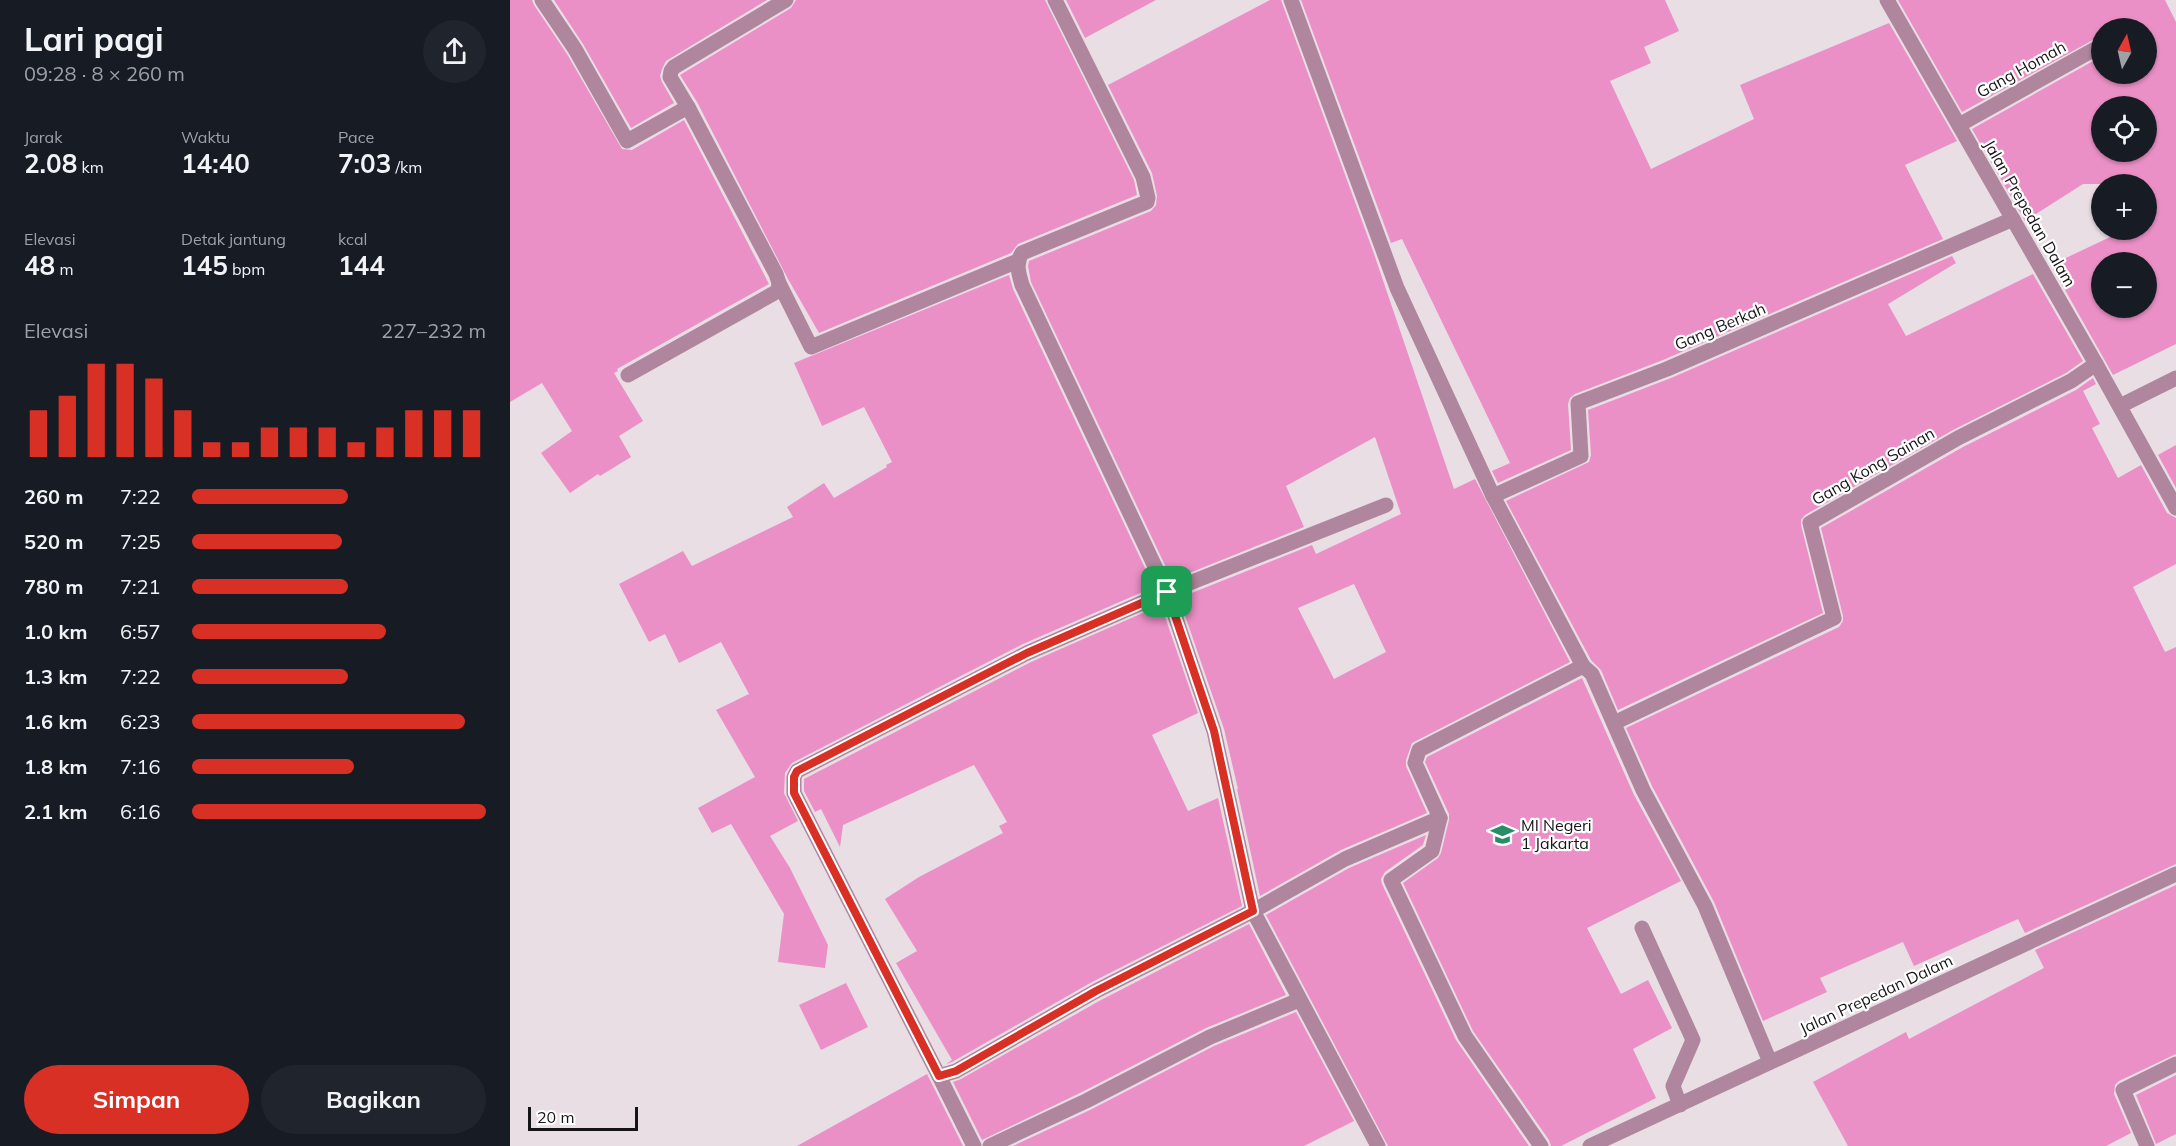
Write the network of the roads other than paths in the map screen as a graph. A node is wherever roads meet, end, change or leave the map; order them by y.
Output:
1 (543, 0) edge
2 (786, 0) edge
3 (1055, 0) edge
4 (1291, 0) edge
5 (1887, 0) edge
6 (2091, 51) edge
7 (688, 107) junction
8 (1959, 125) junction
9 (2013, 219) junction
10 (1018, 261) junction
11 (779, 284) junction
12 (2096, 364) junction
13 (628, 375) dead end
14 (2176, 378) edge
15 (2120, 406) junction
16 (1493, 496) junction
17 (1386, 505) dead end
18 (2176, 508) edge
19 (1167, 592) junction
20 (1583, 666) junction
21 (1614, 723) junction
22 (1440, 818) junction
23 (2176, 874) edge
24 (1253, 911) junction
25 (1642, 928) dead end
26 (1299, 1000) junction
27 (1770, 1062) junction
28 (2176, 1064) edge
29 (939, 1076) junction
30 (1680, 1105) junction
31 (974, 1146) edge
32 (990, 1146) edge
33 (1378, 1146) edge
34 (1541, 1146) edge
35 (1590, 1146) edge
36 (2147, 1146) edge

1 - 7 street
2 - 7 street
3 - 10 street
4 - 16 street
5 - 8 street, Jalan Prepedan Dalam
6 - 8 street, Gang Homah
7 - 11 street
8 - 9 street, Jalan Prepedan Dalam
9 - 12 street, Jalan Prepedan Dalam
9 - 16 street, Gang Berkah
10 - 11 street
10 - 19 street
11 - 13 street
12 - 15 street, Jalan Prepedan Dalam
12 - 21 street, Gang Kong Sainan
14 - 15 street
15 - 18 street, Jalan Prepedan Dalam
16 - 20 street
17 - 19 street
19 - 24 street
19 - 29 street
20 - 21 street
20 - 22 street
21 - 27 street
22 - 24 street
22 - 34 street
23 - 27 street, Jalan Prepedan Dalam
24 - 26 street
24 - 29 street
25 - 30 street
26 - 32 street
26 - 33 street
27 - 30 street, Jalan Prepedan Dalam
28 - 36 street
29 - 31 street
30 - 35 street, Jalan Prepedan Dalam

